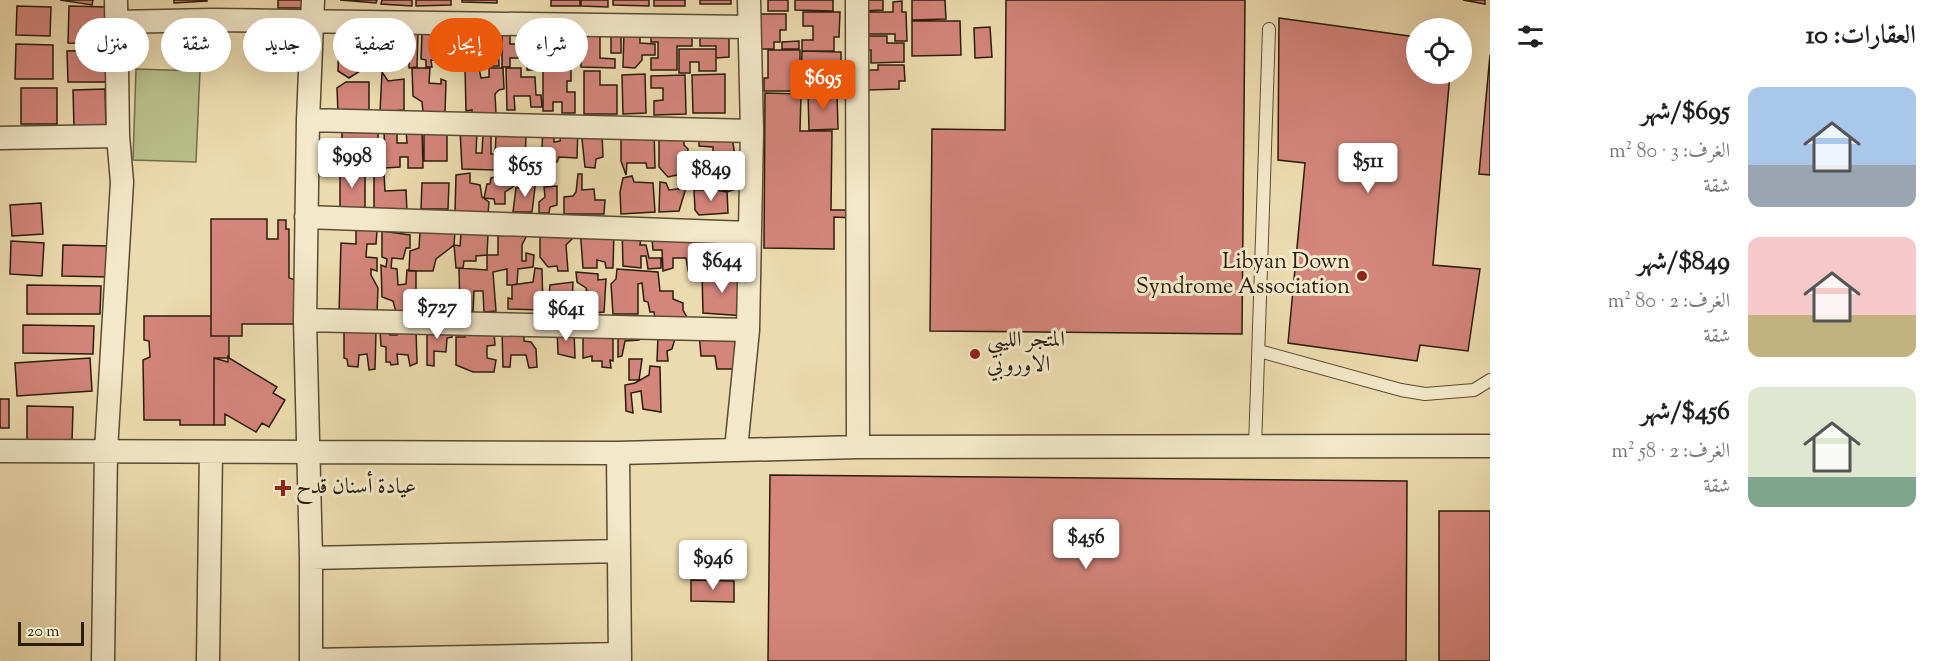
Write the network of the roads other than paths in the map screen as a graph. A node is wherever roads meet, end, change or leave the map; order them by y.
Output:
1 (749, 0) edge
2 (857, 0) edge
3 (212, 10) edge
4 (116, 11) edge
5 (312, 11) edge
6 (749, 27) junction
7 (1269, 29) dead end
8 (308, 120) junction
9 (752, 131) junction
10 (118, 135) junction
11 (0, 138) edge
12 (306, 217) junction
13 (749, 232) junction
14 (305, 320) junction
15 (748, 330) junction
16 (1259, 351) junction
17 (1490, 380) edge
18 (1490, 446) edge
19 (858, 447) junction
20 (1256, 447) junction
21 (736, 449) junction
22 (0, 451) edge
23 (106, 451) junction
24 (211, 452) junction
25 (307, 452) junction
26 (618, 453) junction
27 (619, 551) junction
28 (311, 558) junction
29 (620, 658) edge
30 (103, 661) edge
31 (208, 661) edge
32 (311, 661) edge

1 - 6 street
2 - 19 street
3 - 4 street
3 - 5 street
4 - 10 street
5 - 6 street
5 - 8 street
6 - 9 street
7 - 16 lane
8 - 9 street
8 - 12 street
9 - 13 street
10 - 11 street
10 - 23 street
12 - 13 street
12 - 14 street
13 - 15 street
14 - 15 street
14 - 25 street
15 - 21 street
16 - 17 lane
16 - 20 lane
18 - 20 street
19 - 20 street
19 - 21 street
21 - 26 street
22 - 23 street
23 - 24 street
23 - 30 street
24 - 25 street
24 - 31 street
25 - 26 street
25 - 28 street
26 - 27 street
27 - 28 street
27 - 29 street
28 - 32 street
29 - 32 street

